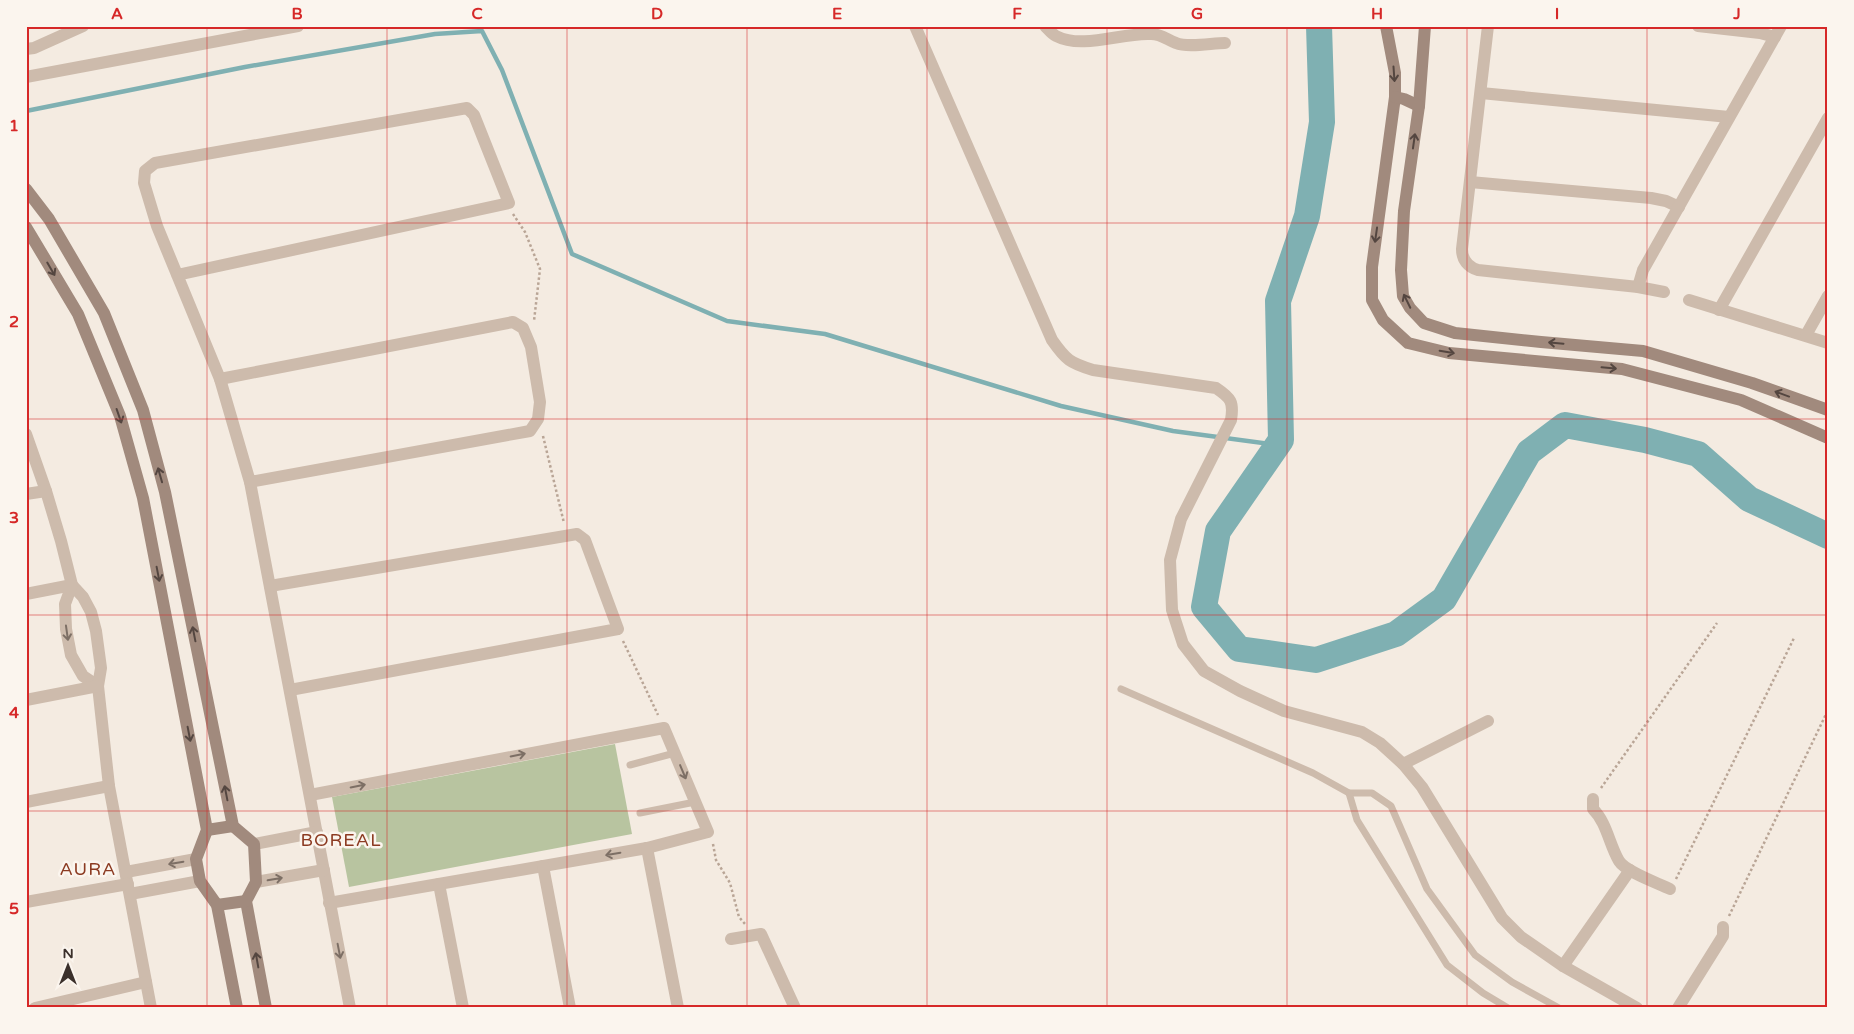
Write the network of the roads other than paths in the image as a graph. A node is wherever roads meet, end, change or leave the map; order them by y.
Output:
1 (83, 26) edge
2 (298, 26) edge
3 (916, 26) edge
4 (1045, 26) edge
5 (1386, 26) edge
6 (1425, 26) edge
7 (1488, 26) edge
8 (1698, 26) edge
9 (1778, 31) edge
10 (1226, 43) dead end
11 (26, 49) edge
12 (26, 77) edge
13 (1481, 93) junction
14 (1395, 98) junction
15 (1419, 106) junction
16 (1730, 117) junction
17 (1828, 118) edge
18 (1470, 182) junction
19 (26, 189) edge
20 (1679, 206) junction
21 (26, 228) edge
22 (177, 275) junction
23 (1638, 286) junction
24 (1664, 292) dead end
25 (1828, 296) edge
26 (1688, 300) dead end
27 (1719, 310) junction
28 (1806, 335) junction
29 (1828, 343) edge
30 (220, 379) junction
31 (1752, 383) junction
32 (1741, 400) junction
33 (1828, 410) edge
34 (26, 434) edge
35 (1828, 438) edge
36 (250, 482) junction
37 (46, 490) junction
38 (26, 494) edge
39 (72, 585) junction
40 (270, 586) junction
41 (26, 594) edge
42 (98, 686) junction
43 (290, 690) junction
44 (1120, 690) dead end
45 (26, 700) edge
46 (1488, 720) dead end
47 (675, 753) junction
48 (1403, 764) junction
49 (630, 765) dead end
50 (109, 786) junction
51 (1349, 793) junction
52 (310, 795) junction
53 (1592, 799) road end
54 (26, 802) edge
55 (696, 802) junction
56 (640, 813) dead end
57 (233, 826) junction
58 (208, 830) junction
59 (317, 832) junction
60 (254, 844) junction
61 (647, 848) junction
62 (196, 859) junction
63 (543, 866) junction
64 (324, 870) junction
65 (1630, 870) junction
66 (200, 881) junction
67 (256, 882) junction
68 (128, 883) junction
69 (439, 884) junction
70 (1670, 889) road end
71 (246, 901) junction
72 (26, 902) edge
73 (329, 903) junction
74 (217, 905) junction
75 (1723, 927) road end
76 (731, 939) dead end
77 (1563, 966) junction
78 (146, 982) junction
79 (35, 1008) edge
80 (151, 1008) edge
81 (237, 1008) edge
82 (266, 1008) edge
83 (350, 1008) edge
84 (463, 1008) edge
85 (570, 1008) edge
86 (678, 1008) edge
87 (795, 1008) edge
88 (1508, 1008) edge
89 (1559, 1008) edge
90 (1637, 1008) edge
91 (1678, 1008) edge

1 - 11 street
2 - 12 street
3 - 48 street
4 - 10 street
5 -> 14 street
6 - 15 street
7 - 13 street
8 - 9 street
9 - 16 street
13 - 16 street
13 - 18 street
14 - 15 street
14 -> 32 street
31 -> 15 street
16 - 20 street
17 - 27 street
18 - 20 street
18 - 23 street
57 -> 19 street
20 - 23 street
21 -> 58 street
22 - 22 street
22 - 30 street
23 - 24 street
25 - 28 street
26 - 27 street
27 - 28 street
28 - 29 street
30 - 36 street
30 - 36 street
31 - 32 street
33 -> 31 street
32 - 35 street
34 - 37 street
36 - 40 street
37 - 38 street
37 - 39 street
39 - 41 street
39 - 42 street
39 -> 42 street
40 - 43 street
40 - 43 street
42 - 45 street
42 - 50 street
43 - 52 street
44 - 51 lane
46 - 48 street
47 - 49 lane
52 -> 47 street
47 -> 55 street
48 - 77 street
50 - 54 street
50 - 68 street
51 - 88 lane
51 - 89 lane
52 - 59 street
53 - 65 street
55 - 56 lane
55 - 61 street
57 - 58 street
57 - 60 street
58 - 62 street
59 - 60 street
59 - 64 street
60 - 67 street
61 -> 63 street
61 - 86 street
62 - 66 street
62 -> 68 street
63 - 69 street
63 - 85 street
67 -> 64 street
64 - 73 street
65 - 70 street
65 - 77 street
66 - 68 street
66 - 74 street
67 - 71 street
68 - 72 street
68 - 78 street
69 - 73 street
69 - 84 street
71 - 74 street
82 -> 71 street
73 -> 83 street
74 - 81 street
75 - 91 street
76 - 87 street
77 - 90 street
78 - 79 street
78 - 80 street

